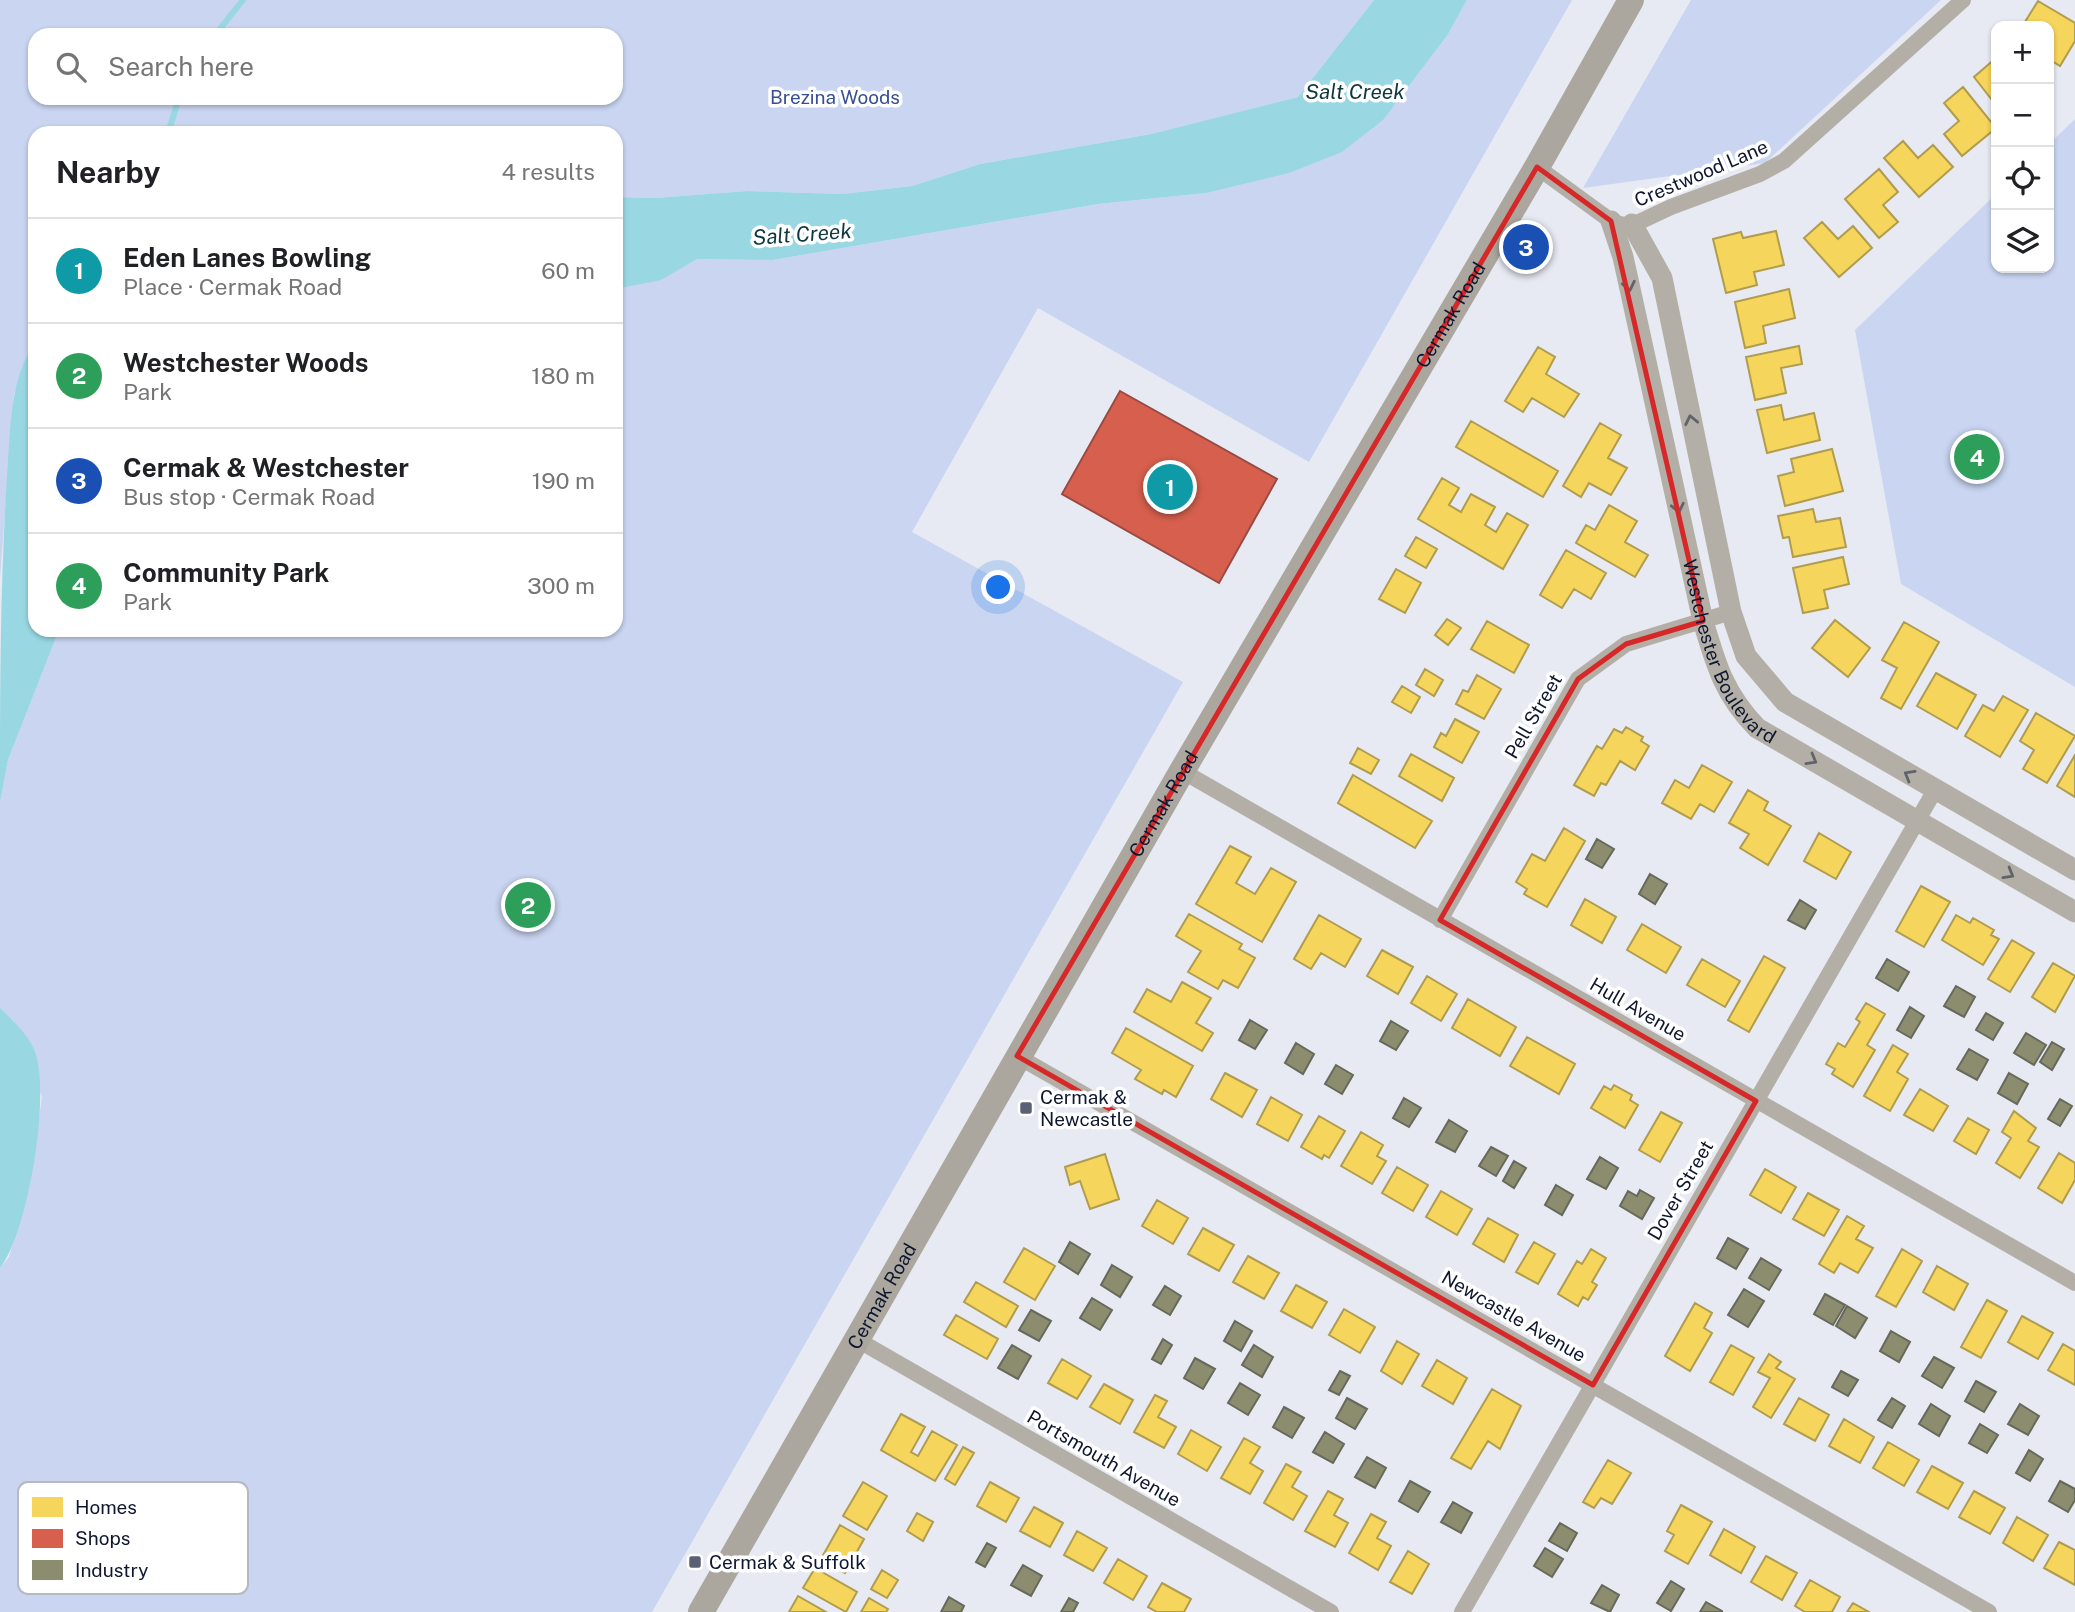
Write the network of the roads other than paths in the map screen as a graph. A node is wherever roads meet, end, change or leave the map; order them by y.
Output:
1 (1631, 0) edge
2 (1964, 0) edge
3 (1536, 167) junction
4 (1611, 220) junction
5 (1632, 224) junction
6 (1731, 612) junction
7 (1703, 621) junction
8 (1182, 771) junction
9 (1935, 790) junction
10 (1917, 821) junction
11 (2075, 870) edge
12 (2075, 912) edge
13 (1440, 920) junction
14 (1017, 1056) junction
15 (1756, 1101) junction
16 (2075, 1283) edge
17 (856, 1339) junction
18 (1593, 1385) junction
19 (701, 1612) edge
20 (1331, 1612) edge
21 (1462, 1612) edge
22 (1989, 1612) edge

1 - 3 main road, Cermak Road
2 - 5 street, Crestwood Lane
3 - 4 street, Crestwood Lane
3 - 8 main road, Cermak Road
4 - 5 street, Crestwood Lane
4 -> 7 street, Westchester Boulevard
6 -> 5 street, Westchester Boulevard
6 - 7 street, Pell Street
9 -> 6 street, Westchester Boulevard
7 -> 10 street, Westchester Boulevard
7 - 13 street, Pell Street
8 - 13 street, Hull Avenue
8 - 14 main road, Cermak Road
9 - 10 street, Dover Street
9 - 11 street, Westchester Boulevard
10 -> 12 street, Westchester Boulevard
10 - 15 street, Dover Street
13 - 15 street, Hull Avenue
14 - 17 main road, Cermak Road
14 - 18 street, Newcastle Avenue
15 - 16 street, Hull Avenue
15 - 18 street, Dover Street
17 - 19 main road, Cermak Road
17 - 20 street, Portsmouth Avenue
18 - 21 street, Dover Street
18 - 22 street, Newcastle Avenue

